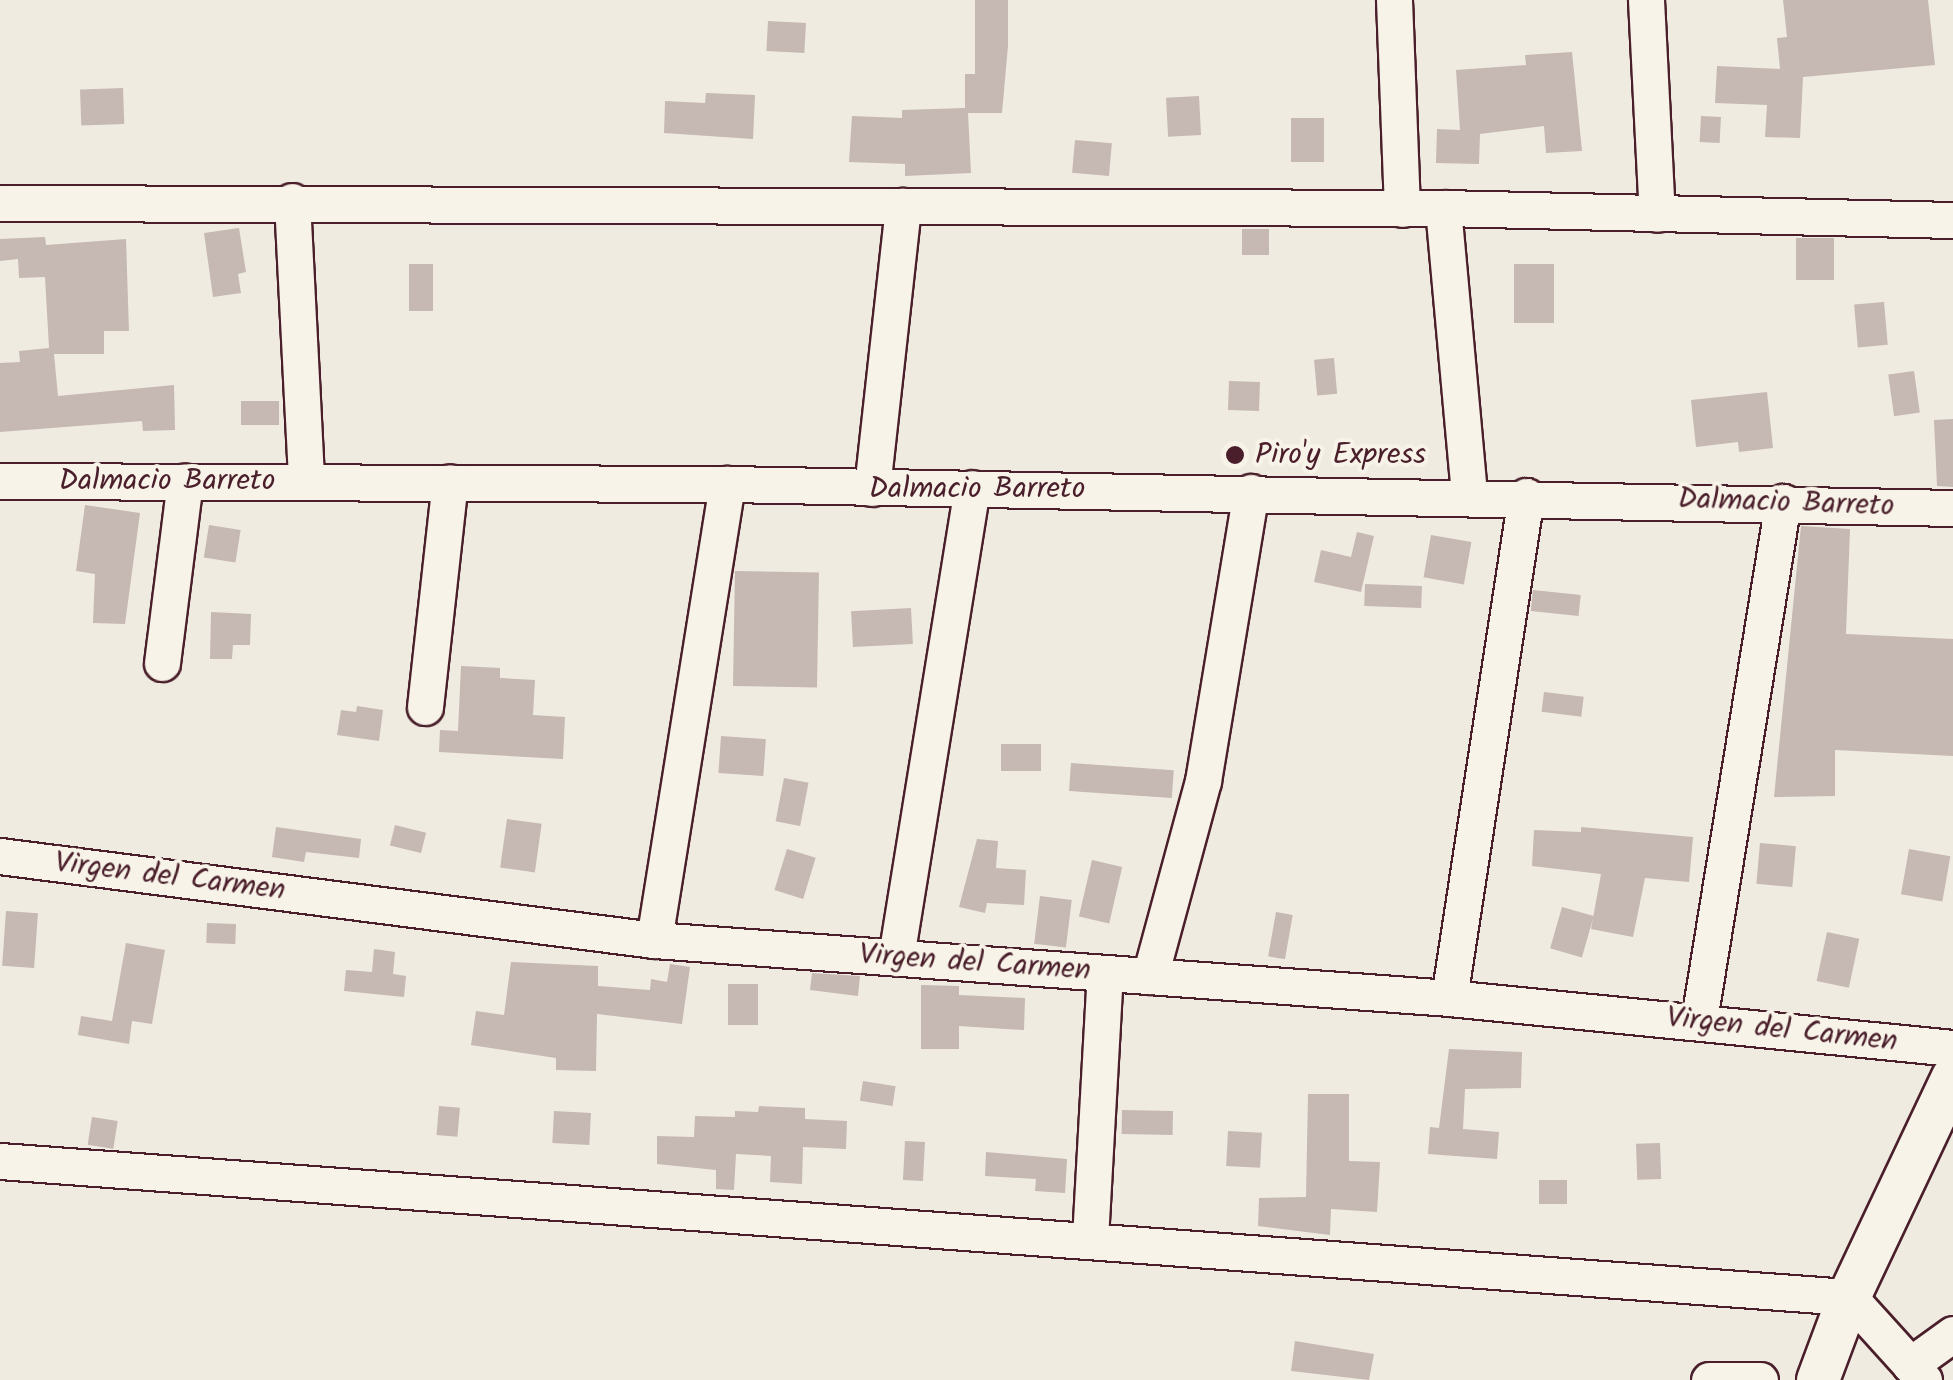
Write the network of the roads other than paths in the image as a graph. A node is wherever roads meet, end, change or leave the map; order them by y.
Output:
1 (1394, 0) edge
2 (1646, 0) edge
3 (292, 201) junction
4 (0, 203) edge
5 (903, 206) junction
6 (1442, 208) junction
7 (1402, 209) junction
8 (1658, 214) junction
9 (1953, 220) edge
10 (306, 480) junction
11 (0, 481) edge
12 (186, 481) junction
13 (450, 482) junction
14 (726, 484) junction
15 (872, 488) junction
16 (972, 488) junction
17 (1251, 492) junction
18 (1470, 495) junction
19 (1526, 496) junction
20 (1783, 502) junction
21 (1953, 508) edge
22 (162, 663) dead end
23 (425, 707) dead end
24 (0, 856) edge
25 (654, 940) junction
26 (896, 957) junction
27 (1106, 973) junction
28 (1150, 976) junction
29 (1449, 998) junction
30 (1699, 1020) junction
31 (1953, 1048) edge
32 (1953, 1077) edge
33 (0, 1161) edge
34 (1090, 1239) junction
35 (1849, 1298) junction
36 (1953, 1334) edge
37 (1918, 1372) edge
38 (1708, 1380) edge
39 (1760, 1380) edge
40 (1818, 1380) edge

1 - 7 street
2 - 8 street
3 - 4 street
3 - 5 street
3 - 10 street
5 - 7 street
5 - 15 street
6 - 7 street
6 - 8 street
6 - 18 street
8 - 9 street
10 - 12 street, Dalmacio Barreto
10 - 13 street, Dalmacio Barreto
11 - 12 street, Dalmacio Barreto
12 - 22 street
13 - 14 street, Dalmacio Barreto
13 - 23 street
14 - 15 street, Dalmacio Barreto
14 - 25 street
15 - 16 street, Dalmacio Barreto
16 - 17 street, Dalmacio Barreto
16 - 26 street
17 - 18 street, Dalmacio Barreto
17 - 28 street
18 - 19 street, Dalmacio Barreto
19 - 20 street, Dalmacio Barreto
19 - 29 street
20 - 21 street, Dalmacio Barreto
20 - 30 street
24 - 25 street, Virgen del Carmen
25 - 26 street, Virgen del Carmen
26 - 27 street, Virgen del Carmen
27 - 28 street, Virgen del Carmen
27 - 34 street
28 - 29 street, Virgen del Carmen
29 - 30 street, Virgen del Carmen
30 - 31 street, Virgen del Carmen
32 - 35 main road
33 - 34 street
34 - 35 street
35 - 37 street
35 - 40 main road
36 - 37 street
38 - 39 street

